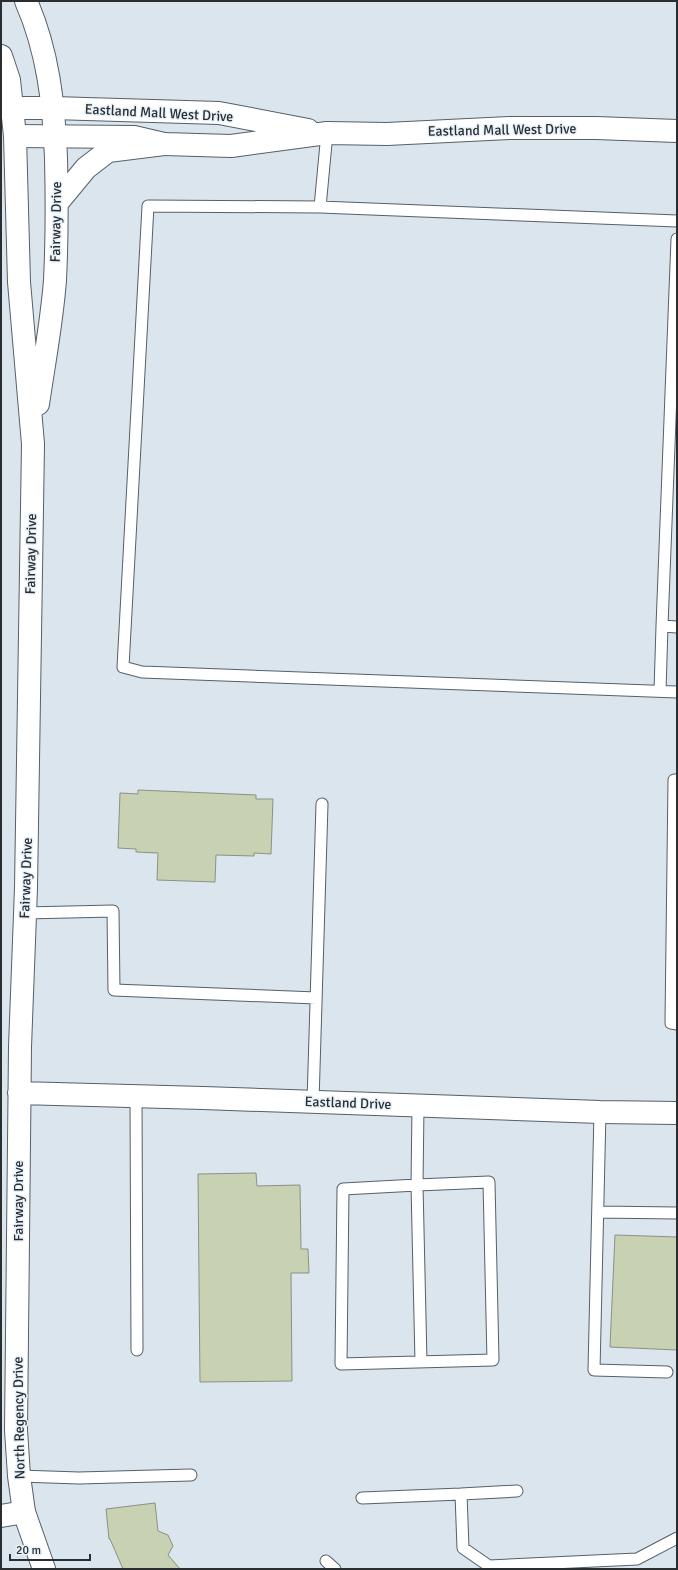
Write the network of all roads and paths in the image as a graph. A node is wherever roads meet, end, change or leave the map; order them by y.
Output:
1 (30, 2) edge
2 (1, 56) edge
3 (13, 108) junction
4 (53, 108) junction
5 (677, 131) edge
6 (327, 133) junction
7 (15, 136) junction
8 (55, 136) junction
9 (164, 144) junction
10 (57, 203) junction
11 (320, 207) junction
12 (677, 221) edge
13 (677, 238) edge
14 (33, 444) junction
15 (662, 626) junction
16 (677, 627) edge
17 (660, 691) junction
18 (677, 692) edge
19 (677, 780) edge
20 (322, 804) dead end
21 (25, 913) junction
22 (316, 998) junction
23 (677, 1024) edge
24 (19, 1093) junction
25 (136, 1096) junction
26 (313, 1102) junction
27 (418, 1106) junction
28 (600, 1112) junction
29 (677, 1113) edge
30 (418, 1185) junction
31 (598, 1212) junction
32 (677, 1213) edge
33 (18, 1311) junction
34 (1, 1341) edge
35 (137, 1350) dead end
36 (421, 1362) junction
37 (667, 1372) dead end
38 (191, 1475) dead end
39 (19, 1476) junction
40 (516, 1491) dead end
41 (461, 1494) junction
42 (362, 1498) dead end
43 (24, 1512) junction
44 (1, 1516) edge
45 (677, 1538) edge
46 (326, 1561) dead end
47 (44, 1569) edge
48 (335, 1569) edge

1 - 4 main road, Fairway Drive
2 - 3 main road, Fairway Drive
3 - 4 main road, Eastland Mall West Drive
3 - 7 main road, Fairway Drive
4 - 6 main road, Eastland Mall West Drive
4 - 8 main road, Fairway Drive
5 - 6 main road, Eastland Mall West Drive
6 - 9 main road, Eastland Mall West Drive
6 - 11 lane
7 - 8 main road, Eastland Mall West Drive
7 - 14 main road, Fairway Drive
8 - 9 main road, Eastland Mall West Drive
8 - 10 main road, Fairway Drive
9 - 10 main road
10 - 14 main road, Fairway Drive
11 - 12 lane
11 - 17 lane
13 - 15 lane
14 - 21 main road, Fairway Drive
15 - 16 lane
15 - 17 lane
17 - 18 lane
19 - 23 lane
20 - 22 lane
21 - 22 lane
21 - 24 main road, Fairway Drive
22 - 26 lane
24 - 25 main road, Eastland Drive
24 - 33 main road, Fairway Drive
25 - 26 main road, Eastland Drive
25 - 35 lane
26 - 27 main road, Eastland Drive
27 - 28 main road, Eastland Drive
27 - 30 lane
28 - 29 main road, Eastland Drive
28 - 31 lane
30 - 36 lane
30 - 36 lane
30 - 36 lane
31 - 32 lane
31 - 37 lane
33 - 34 main road
33 - 39 main road, North Regency Drive
38 - 39 lane
39 - 43 main road, North Regency Drive
40 - 41 lane
41 - 42 lane
41 - 45 lane
43 - 44 main road
43 - 47 main road, North Regency Drive
46 - 48 lane

